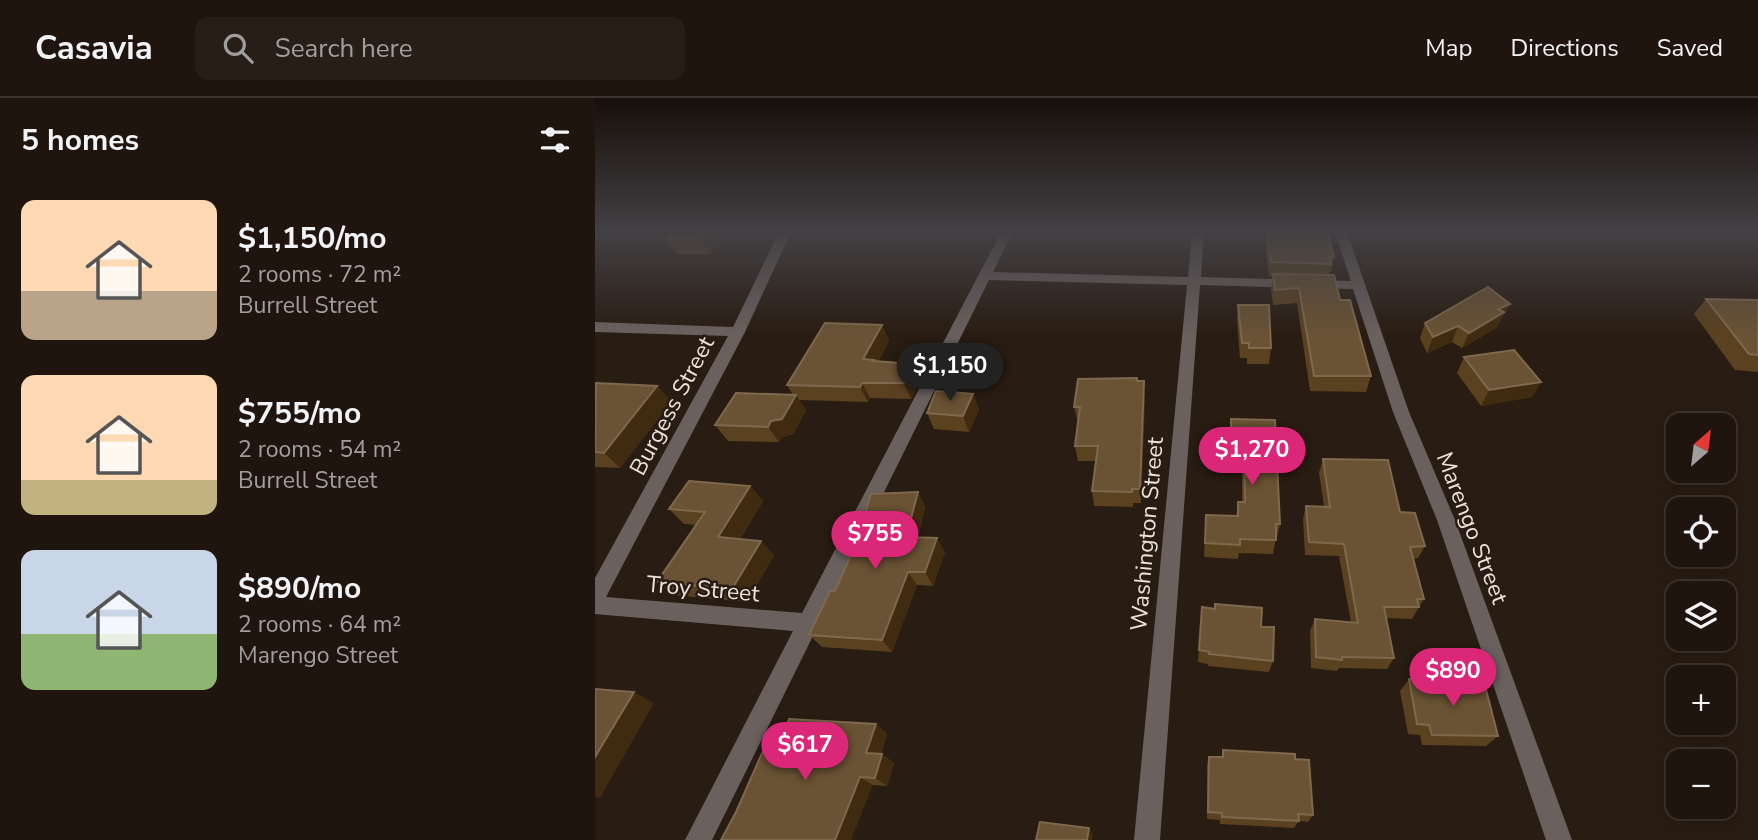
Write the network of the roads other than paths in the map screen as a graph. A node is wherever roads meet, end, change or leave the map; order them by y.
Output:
1 (769, 267) edge
2 (990, 267) edge
3 (1194, 267) edge
4 (1353, 267) edge
5 (985, 276) junction
6 (1192, 281) junction
7 (1359, 285) junction
8 (595, 327) edge
9 (738, 332) junction
10 (595, 598) edge
11 (595, 605) edge
12 (808, 622) junction
13 (698, 840) edge
14 (1147, 840) edge
15 (1559, 840) edge

1 - 9 street, Burgess Street
2 - 5 street
3 - 6 street, Washington Street
4 - 7 street, Marengo Street
5 - 6 street
5 - 12 street
6 - 7 street
6 - 14 street, Washington Street
7 - 15 street, Marengo Street
8 - 9 street
9 - 10 street, Burgess Street
11 - 12 street, Troy Street
12 - 13 street

